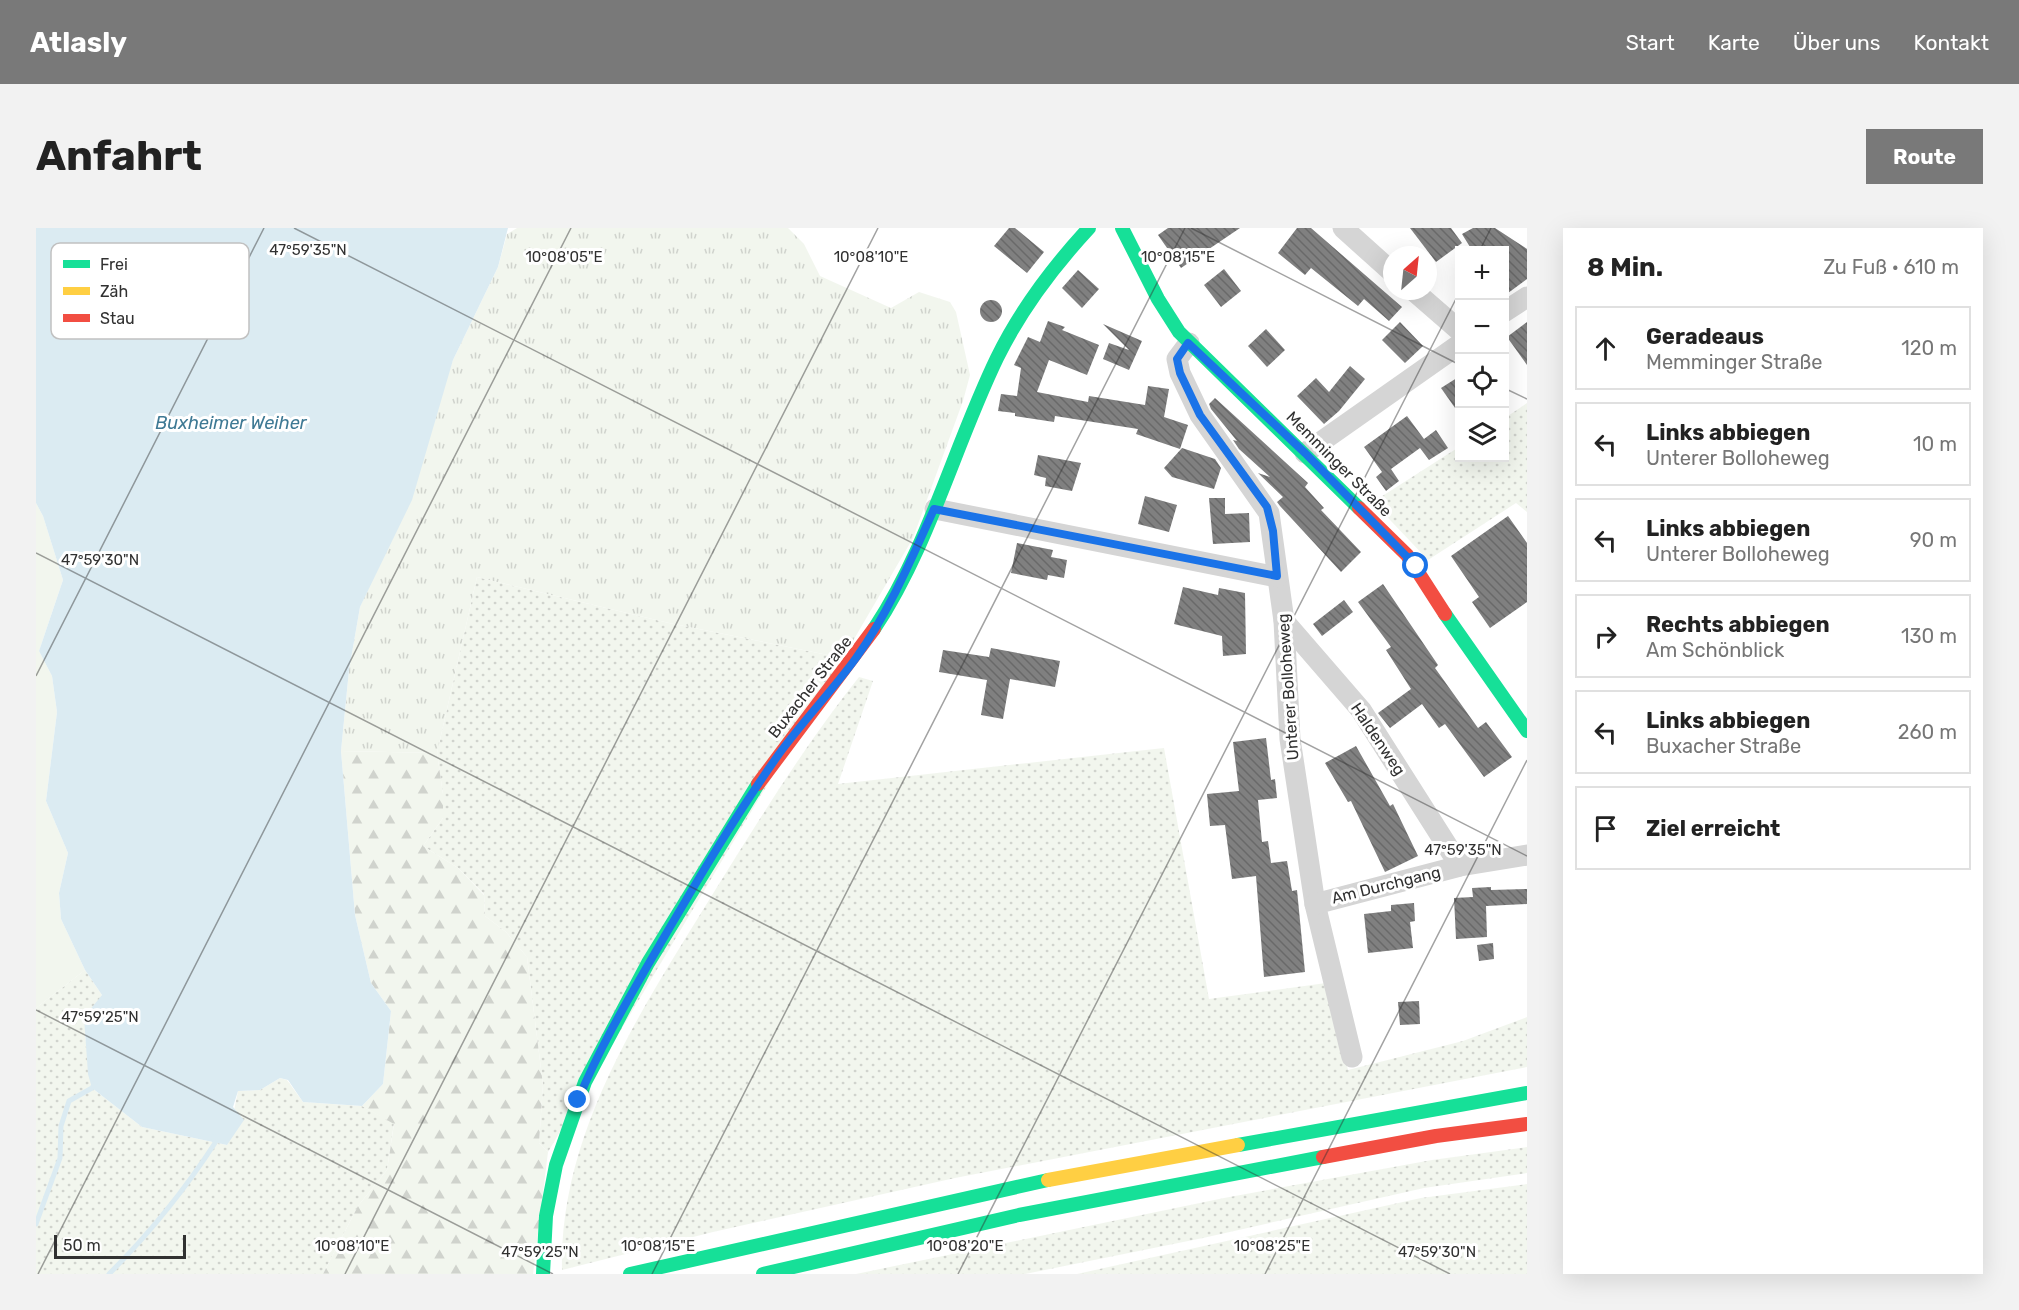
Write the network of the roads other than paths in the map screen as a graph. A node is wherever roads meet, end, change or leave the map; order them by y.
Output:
1 (1089, 228) edge
2 (1122, 228) edge
3 (1342, 228) edge
4 (1383, 264) edge
5 (1527, 297) edge
6 (1424, 300) edge
7 (1509, 309) edge
8 (1455, 327) edge
9 (1188, 343) junction
10 (1455, 348) edge
11 (1305, 453) junction
12 (934, 509) junction
13 (1277, 576) junction
14 (1284, 621) junction
15 (1527, 731) edge
16 (1527, 855) edge
17 (1460, 866) junction
18 (1315, 904) junction
19 (1352, 1057) dead end
20 (1527, 1093) edge
21 (1527, 1124) edge
22 (543, 1274) edge
23 (630, 1274) edge
24 (763, 1274) edge

1 - 12 main road, Buxacher Straße
2 - 9 main road, Memminger Straße
3 - 4 street
5 - 7 street
6 - 8 street
9 - 11 main road, Memminger Straße
9 - 13 street, Unterer Bolloheweg
10 - 11 street
11 - 15 main road, Memminger Straße
12 - 13 street
12 - 22 main road, Buxacher Straße
13 - 14 street, Unterer Bolloheweg
14 - 17 street, Haldenweg
14 - 18 street, Unterer Bolloheweg
16 - 17 street, Am Durchgang
17 - 18 street, Am Durchgang
18 - 19 street, Unterer Bolloheweg
20 - 23 main road
21 - 24 main road

